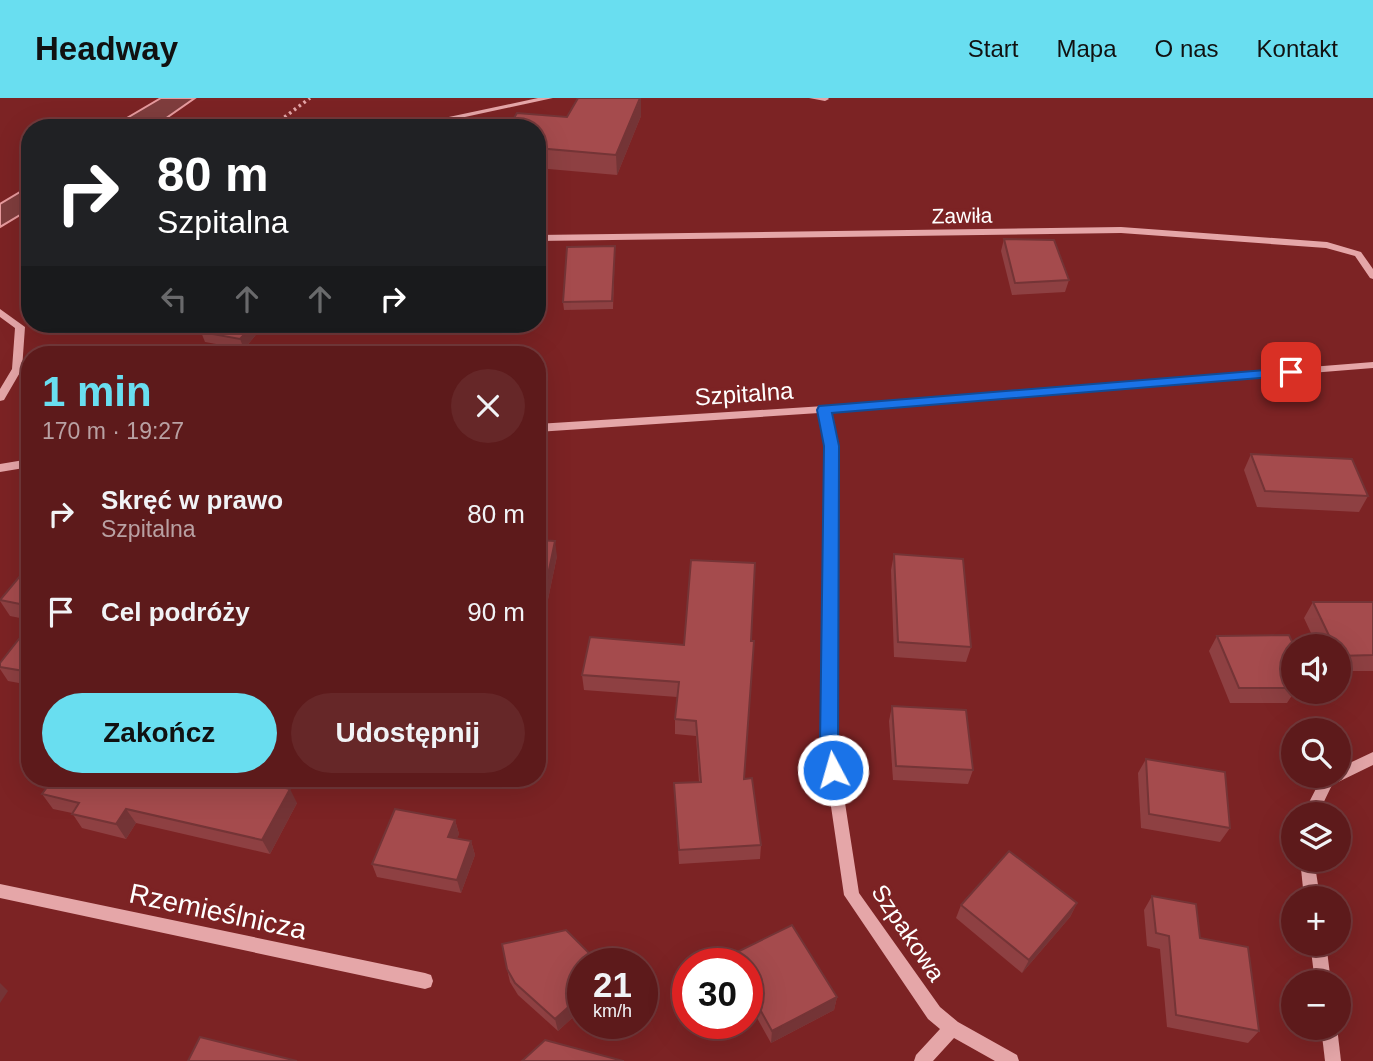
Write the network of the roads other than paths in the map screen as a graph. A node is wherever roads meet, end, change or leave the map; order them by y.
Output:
1 (549, 98) edge
2 (813, 98) edge
3 (825, 99) edge
4 (445, 119) edge
5 (546, 238) edge
6 (1373, 276) edge
7 (0, 312) edge
8 (20, 327) joint
9 (1373, 365) edge
10 (0, 398) edge
11 (824, 410) junction
12 (546, 427) edge
13 (21, 464) edge
14 (0, 468) edge
15 (1373, 758) edge
16 (1351, 769) edge
17 (0, 891) edge
18 (425, 981) dead end
19 (952, 1028) junction
20 (1331, 1040) edge
21 (922, 1061) edge
22 (1011, 1061) edge
23 (1333, 1061) edge

1 - 4 street
2 - 3 street
5 - 6 street, Zawiła
7 - 8 street
8 - 10 street
9 - 11 street, Szpitalna
11 - 12 street, Szpitalna
11 - 19 street, Szpakowa
13 - 14 street
15 - 16 street
17 - 18 street, Rzemieślnicza
19 - 21 street
19 - 22 street, Szpakowa
20 - 23 street

